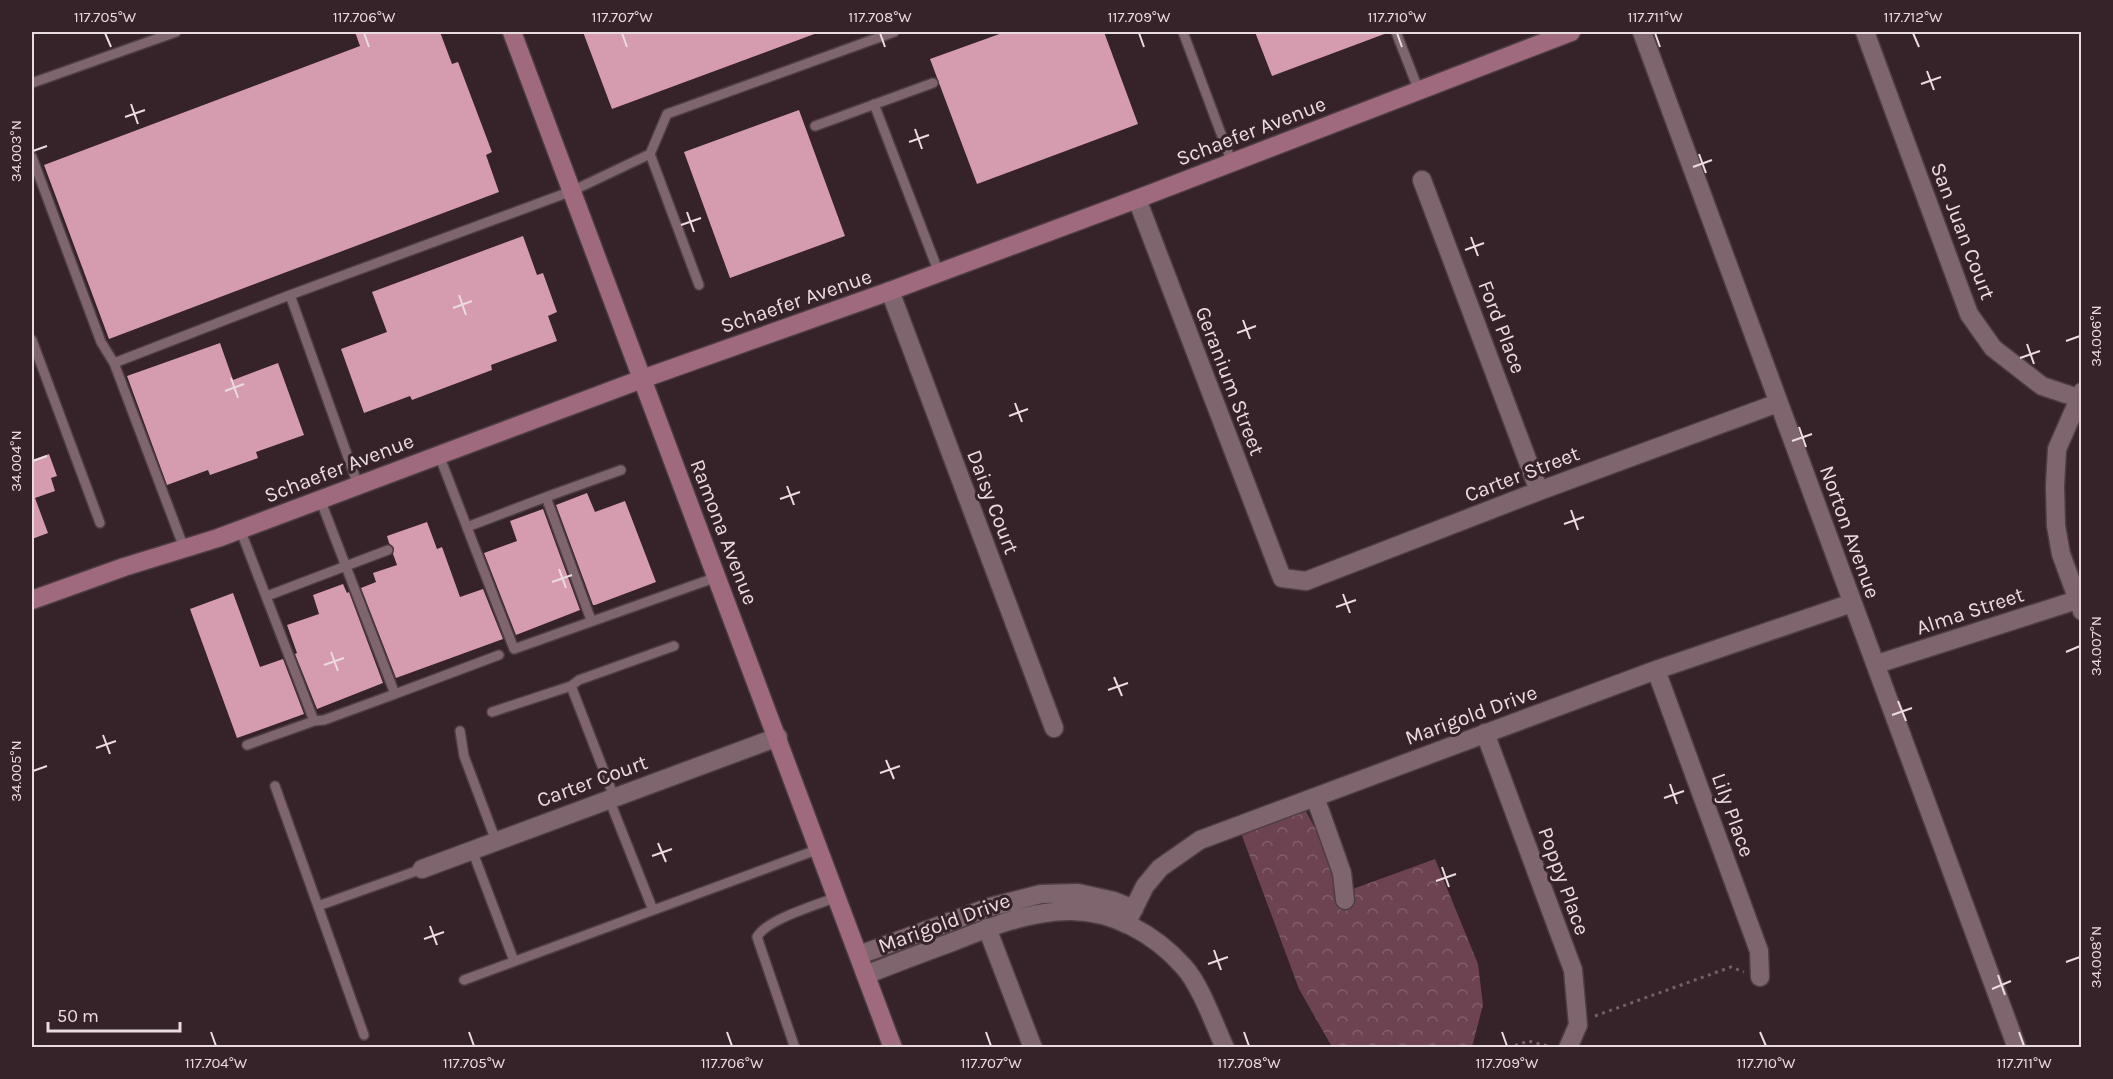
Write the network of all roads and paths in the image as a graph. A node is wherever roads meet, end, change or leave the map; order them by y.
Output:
1 (176, 32) edge
2 (512, 32) edge
3 (894, 32) edge
4 (1183, 32) edge
5 (1396, 32) edge
6 (1571, 32) edge
7 (1642, 32) edge
8 (1865, 32) edge
9 (32, 83) edge
10 (933, 83) dead end
11 (1419, 91) junction
12 (874, 104) junction
13 (815, 126) dead end
14 (650, 154) junction
15 (32, 156) edge
16 (1232, 163) junction
17 (1422, 180) dead end
18 (572, 191) junction
19 (1137, 199) junction
20 (939, 273) junction
21 (699, 285) dead end
22 (890, 291) junction
23 (290, 295) junction
24 (32, 340) edge
25 (114, 363) junction
26 (642, 379) junction
27 (2080, 395) edge
28 (1778, 403) junction
29 (439, 455) junction
30 (621, 470) dead end
31 (358, 485) junction
32 (1539, 491) junction
33 (546, 497) junction
34 (320, 499) junction
35 (100, 523) dead end
36 (467, 527) junction
37 (240, 529) junction
38 (184, 548) junction
39 (388, 550) dead end
40 (347, 566) junction
41 (717, 577) junction
42 (1282, 578) joint
43 (267, 596) junction
44 (32, 600) edge
45 (1852, 603) junction
46 (2079, 605) edge
47 (591, 620) junction
48 (674, 646) dead end
49 (499, 655) dead end
50 (1877, 664) junction
51 (1656, 670) junction
52 (571, 686) junction
53 (395, 694) junction
54 (492, 712) dead end
55 (314, 721) junction
56 (1054, 728) dead end
57 (460, 731) dead end
58 (1485, 733) junction
59 (778, 737) junction
60 (247, 746) dead end
61 (275, 786) dead end
62 (1315, 797) junction
63 (612, 798) junction
64 (496, 841) junction
65 (819, 849) junction
66 (472, 850) junction
67 (422, 869) joint
68 (837, 897) junction
69 (1345, 900) dead end
70 (318, 906) junction
71 (653, 910) junction
72 (1130, 916) junction
73 (987, 928) junction
74 (859, 955) junction
75 (514, 961) junction
76 (866, 975) junction
77 (1760, 977) joint
78 (464, 980) dead end
79 (1590, 1023) dead end
80 (364, 1035) dead end
81 (795, 1047) edge
82 (893, 1047) edge
83 (1033, 1047) edge
84 (1224, 1047) edge
85 (1508, 1047) edge
86 (1556, 1047) edge
87 (1568, 1047) edge
88 (2017, 1047) edge

1 - 9 lane
2 - 18 street, Ramona Avenue
3 - 14 lane
4 - 16 lane
5 - 11 lane
6 - 11 street, Schaefer Avenue
7 - 28 street, Norton Avenue
8 - 27 street, San Juan Court
10 - 12 lane
11 - 16 street, Schaefer Avenue
12 - 13 lane
12 - 20 lane
14 - 18 lane
14 - 21 lane
15 - 25 lane
16 - 19 street, Schaefer Avenue
17 - 32 street, Ford Place
18 - 23 lane
18 - 26 street, Ramona Avenue
19 - 20 street, Schaefer Avenue
19 - 42 street, Geranium Street
20 - 22 street, Schaefer Avenue
22 - 26 street, Schaefer Avenue
22 - 56 street, Daisy Court
23 - 25 lane
23 - 31 lane
24 - 35 lane
25 - 38 lane
26 - 29 street, Schaefer Avenue
26 - 41 street, Ramona Avenue
27 - 46 street
28 - 32 street, Carter Street
28 - 45 street, Norton Avenue
29 - 31 street, Schaefer Avenue
29 - 36 lane
30 - 33 lane
31 - 34 street, Schaefer Avenue
32 - 42 street, Carter Street
33 - 36 lane
33 - 47 lane
34 - 37 street, Schaefer Avenue
34 - 40 lane
36 - 47 lane
37 - 38 street, Schaefer Avenue
37 - 43 lane
38 - 44 street, Schaefer Avenue
39 - 40 lane
40 - 43 lane
40 - 53 lane
41 - 47 lane
41 - 59 street, Ramona Avenue
43 - 55 lane
45 - 50 street, Norton Avenue
45 - 51 street, Marigold Drive
46 - 50 street, Alma Street
48 - 52 lane
49 - 53 lane
50 - 88 street, Norton Avenue
51 - 58 street, Marigold Drive
51 - 77 street, Lily Place
52 - 54 lane
52 - 63 lane
53 - 55 lane
55 - 60 lane
57 - 64 lane
58 - 62 street, Marigold Drive
58 - 87 street, Poppy Place
59 - 63 street, Carter Court
59 - 65 street, Ramona Avenue
61 - 70 lane
62 - 69 street
62 - 72 street, Marigold Drive
63 - 64 street, Carter Court
63 - 71 lane
64 - 66 street, Carter Court
65 - 68 street, Ramona Avenue
65 - 71 lane
66 - 67 street, Carter Court
66 - 75 lane
67 - 70 lane
68 - 74 street, Ramona Avenue
68 - 81 lane
70 - 80 lane
71 - 75 lane
72 - 73 street, Marigold Drive
72 - 74 street, Marigold Drive
72 - 84 street
73 - 76 street, Marigold Drive
73 - 83 street
74 - 76 street, Ramona Avenue
75 - 78 lane
76 - 82 street, Ramona Avenue
77 - 79 path
85 - 86 path

